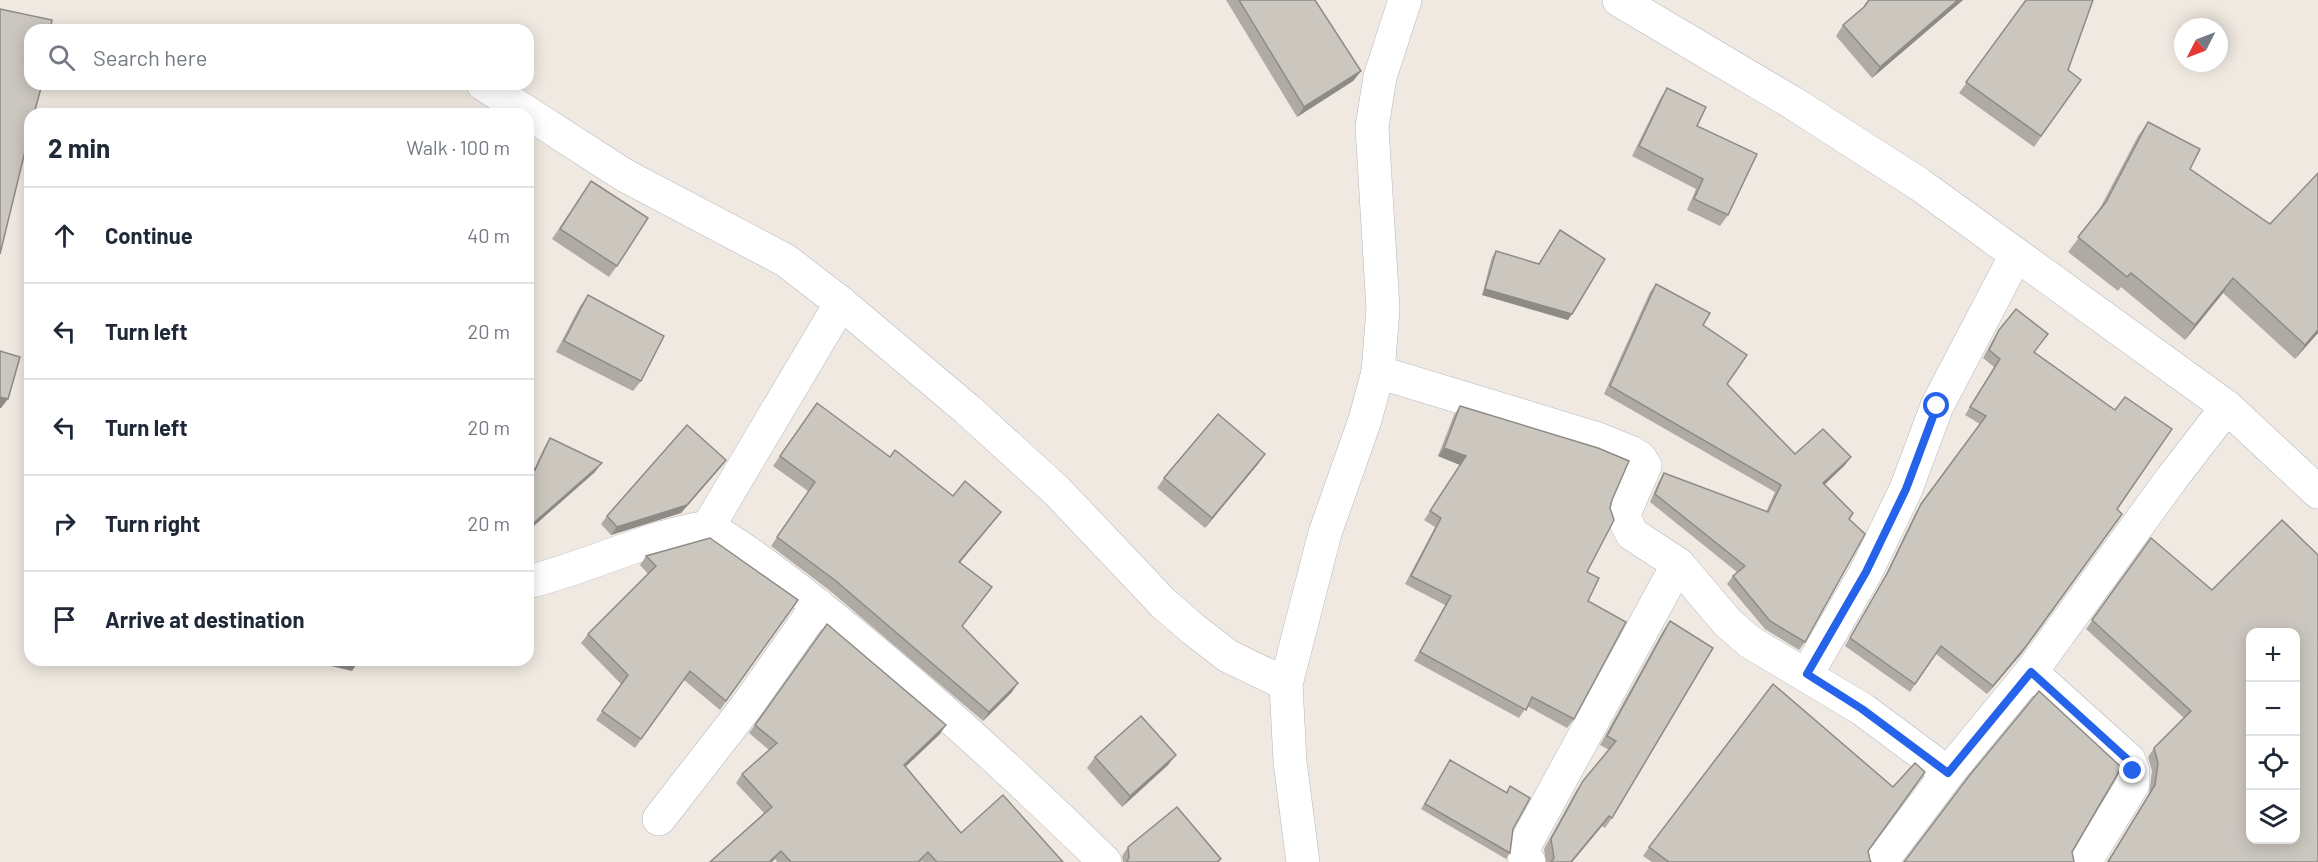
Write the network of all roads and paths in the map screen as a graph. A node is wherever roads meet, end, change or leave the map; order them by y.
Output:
1 (1405, 0) edge
2 (1619, 0) edge
3 (492, 90) edge
4 (520, 108) edge
5 (534, 117) edge
6 (2016, 255) junction
7 (841, 303) junction
8 (1378, 372) junction
9 (2227, 407) junction
10 (2318, 492) edge
11 (708, 527) junction
12 (1678, 564) junction
13 (534, 580) edge
14 (818, 605) junction
15 (2031, 672) junction
16 (1807, 674) junction
17 (1286, 684) junction
18 (1948, 773) junction
19 (659, 819) dead end
20 (1105, 862) edge
21 (1303, 862) edge
22 (1529, 862) edge
23 (1881, 862) edge
24 (2085, 862) edge

1 - 8 street
2 - 6 street
3 - 4 street
5 - 7 street
6 - 9 street
6 - 16 street
7 - 11 street
7 - 17 street
8 - 12 street
8 - 17 street
9 - 10 street
9 - 15 street
11 - 13 street
11 - 14 street
12 - 16 street
12 - 22 street
14 - 19 street
14 - 20 street
15 - 18 street
15 - 24 street
16 - 18 street
17 - 21 street
18 - 23 street

